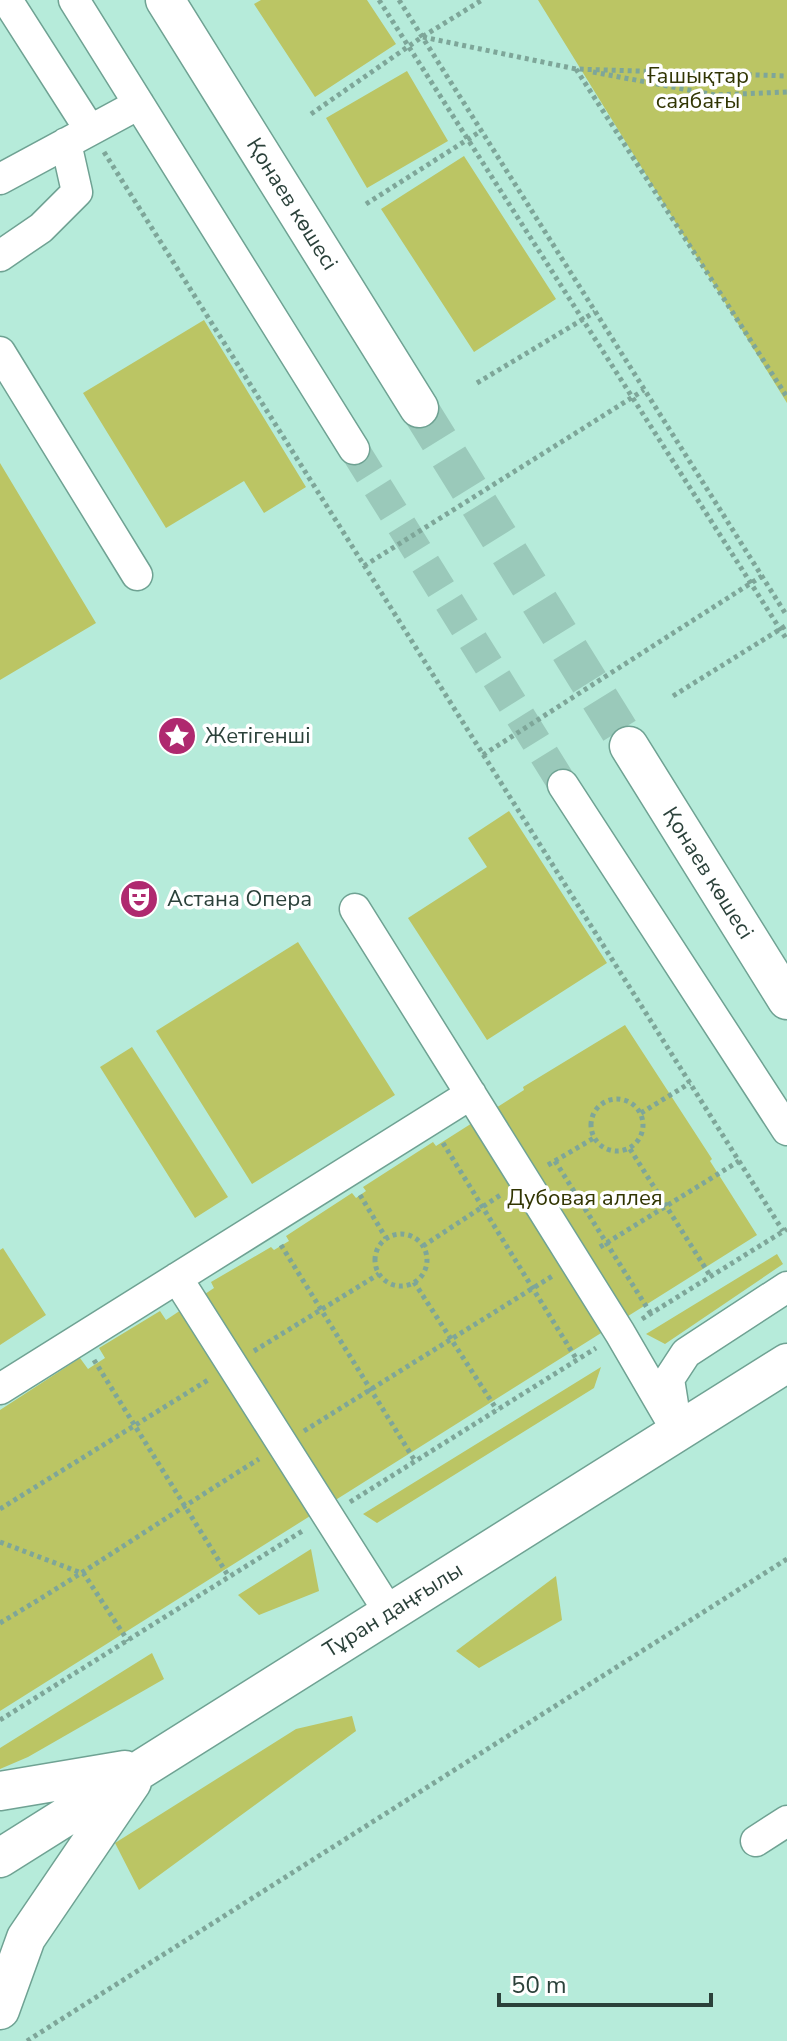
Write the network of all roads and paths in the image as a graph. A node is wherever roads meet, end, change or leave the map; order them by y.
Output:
1 (7, 0) edge
2 (74, 0) edge
3 (379, 0) edge
4 (399, 0) edge
5 (482, 0) edge
6 (172, 2) edge
7 (422, 37) junction
8 (408, 47) junction
9 (576, 69) junction
10 (787, 76) edge
11 (787, 92) edge
12 (139, 104) junction
13 (311, 114) dead end
14 (481, 131) junction
15 (78, 136) junction
16 (467, 140) junction
17 (0, 179) edge
18 (366, 204) dead end
19 (0, 256) edge
20 (595, 312) junction
21 (584, 319) junction
22 (0, 352) edge
23 (477, 383) dead end
24 (644, 390) junction
25 (634, 397) junction
26 (787, 397) edge
27 (419, 408) tunnel mouth
28 (354, 449) tunnel mouth
29 (364, 566) junction
30 (137, 575) dead end
31 (762, 576) junction
32 (751, 583) junction
33 (787, 616) edge
34 (787, 625) edge
35 (780, 629) junction
36 (787, 640) edge
37 (673, 696) dead end
38 (629, 746) tunnel mouth
39 (483, 755) junction
40 (563, 785) tunnel mouth
41 (355, 909) dead end
42 (776, 973) edge
43 (787, 1000) edge
44 (690, 1083) junction
45 (471, 1094) junction
46 (641, 1113) junction
47 (429, 1120) junction
48 (787, 1130) edge
49 (630, 1149) junction
50 (555, 1161) dead end
51 (739, 1161) junction
52 (345, 1172) junction
53 (666, 1206) junction
54 (266, 1222) junction
55 (785, 1230) edge
56 (386, 1238) junction
57 (606, 1243) junction
58 (575, 1261) junction
59 (379, 1274) junction
60 (711, 1277) junction
61 (177, 1278) junction
62 (414, 1282) junction
63 (787, 1287) edge
64 (533, 1288) junction
65 (321, 1309) junction
66 (651, 1314) junction
67 (620, 1333) junction
68 (81, 1339) junction
69 (452, 1339) junction
70 (577, 1360) junction
71 (787, 1363) edge
72 (232, 1365) junction
73 (0, 1389) edge
74 (372, 1389) junction
75 (497, 1410) junction
76 (135, 1425) junction
77 (677, 1431) junction
78 (282, 1445) junction
79 (415, 1461) junction
80 (185, 1505) junction
81 (0, 1509) edge
82 (328, 1516) junction
83 (0, 1542) edge
84 (787, 1559) edge
85 (84, 1574) junction
86 (229, 1577) junction
87 (389, 1612) junction
88 (0, 1623) edge
89 (128, 1641) junction
90 (0, 1720) edge
91 (143, 1766) junction
92 (0, 1791) edge
93 (787, 1821) edge
94 (756, 1841) dead end
95 (0, 1858) edge
96 (0, 2010) edge
97 (27, 2041) edge

1 - 15 lane
2 - 12 lane
3 - 8 path
4 - 7 path
5 - 7 path
6 - 27 main road, Қонаев көшесі
7 - 8 path
7 - 9 path
7 - 14 path
8 - 13 path
8 - 16 path
9 - 10 path
9 - 11 path
9 - 26 path
12 - 15 lane
12 - 28 lane
14 - 16 path
14 - 20 path
15 - 17 lane
15 - 19 lane
15 - 29 path
16 - 18 path
16 - 21 path
20 - 21 path
20 - 24 path
21 - 23 path
21 - 25 path
22 - 30 lane
24 - 25 path
24 - 31 path
25 - 29 path
25 - 32 path
29 - 39 path
31 - 32 path
31 - 33 path
32 - 35 path
32 - 39 path
34 - 35 path
35 - 36 path
35 - 37 path
38 - 42 main road, Қонаев көшесі
39 - 44 path
40 - 48 lane
41 - 45 lane
42 - 43 main road, Қонаев көшесі
44 - 46 path
44 - 51 path
45 - 47 lane
45 - 58 lane
46 - 49 path
46 - 49 path
47 - 52 lane
47 - 64 path
49 - 53 path
50 - 57 path
51 - 53 path
51 - 55 path
52 - 54 lane
52 - 56 path
53 - 57 path
53 - 60 path
54 - 61 lane
54 - 65 path
55 - 60 path
56 - 59 path
56 - 62 path
57 - 58 path
57 - 66 path
58 - 64 path
58 - 67 lane
59 - 62 path
59 - 65 path
60 - 66 path
61 - 68 lane
61 - 72 lane
62 - 69 path
63 - 77 lane
64 - 69 path
64 - 70 path
65 - 72 path
65 - 74 path
66 - 67 path
67 - 70 path
67 - 77 lane
68 - 73 lane
68 - 76 path
69 - 74 path
69 - 75 path
70 - 75 path
71 - 77 main road, Тұран даңғылы
72 - 76 path
72 - 78 lane
74 - 78 path
74 - 79 path
75 - 79 path
76 - 80 path
76 - 81 path
77 - 87 main road, Тұран даңғылы
78 - 80 path
78 - 82 lane
79 - 82 path
80 - 85 path
80 - 86 path
82 - 86 path
82 - 87 lane
83 - 85 path
84 - 97 path
85 - 88 path
85 - 89 path
86 - 89 path
87 - 91 main road, Тұран даңғылы
89 - 90 path
91 - 92 main road
91 - 95 main road, Тұран даңғылы
91 - 96 main road
93 - 94 lane

